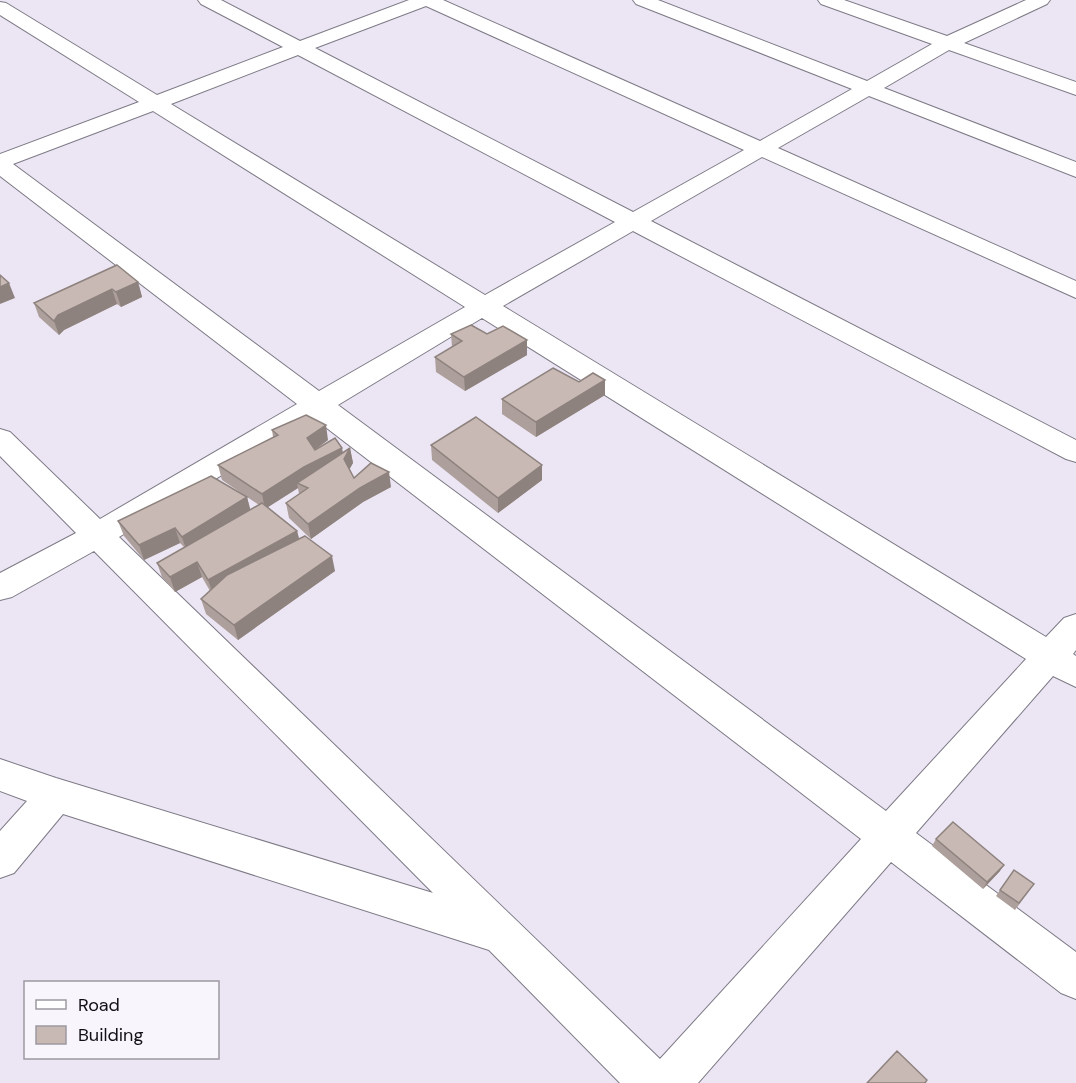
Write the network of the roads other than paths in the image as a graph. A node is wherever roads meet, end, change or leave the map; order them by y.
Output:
1 (207, 0) edge
2 (426, 0) edge
3 (642, 0) edge
4 (827, 0) edge
5 (1041, 0) edge
6 (0, 6) edge
7 (948, 43) junction
8 (299, 48) junction
9 (1076, 88) edge
10 (868, 89) junction
11 (155, 103) junction
12 (761, 149) junction
13 (0, 164) edge
14 (1076, 170) edge
15 (633, 222) junction
16 (1076, 290) edge
17 (484, 306) junction
18 (317, 407) junction
19 (0, 439) edge
20 (1076, 452) edge
21 (96, 536) junction
22 (0, 588) edge
23 (1076, 627) edge
24 (1063, 665) edge
25 (0, 775) edge
26 (56, 795) junction
27 (889, 837) junction
28 (0, 860) edge
29 (503, 935) junction
30 (1076, 978) edge
31 (652, 1083) edge
32 (668, 1083) edge

1 - 8 street
2 - 8 street
2 - 12 street
3 - 10 street
4 - 7 street
5 - 7 street
6 - 11 street
7 - 9 street
7 - 10 street
8 - 11 street
8 - 15 street
10 - 12 street
10 - 14 street
11 - 13 street
11 - 17 street
12 - 15 street
12 - 16 street
13 - 18 street
15 - 17 street
15 - 20 street
17 - 18 street
17 - 24 street
18 - 21 street
18 - 27 street
19 - 21 street
21 - 22 street
21 - 29 street
23 - 24 street
24 - 27 street
25 - 26 street
26 - 28 street
26 - 29 street
27 - 30 street
27 - 32 street
29 - 31 street

